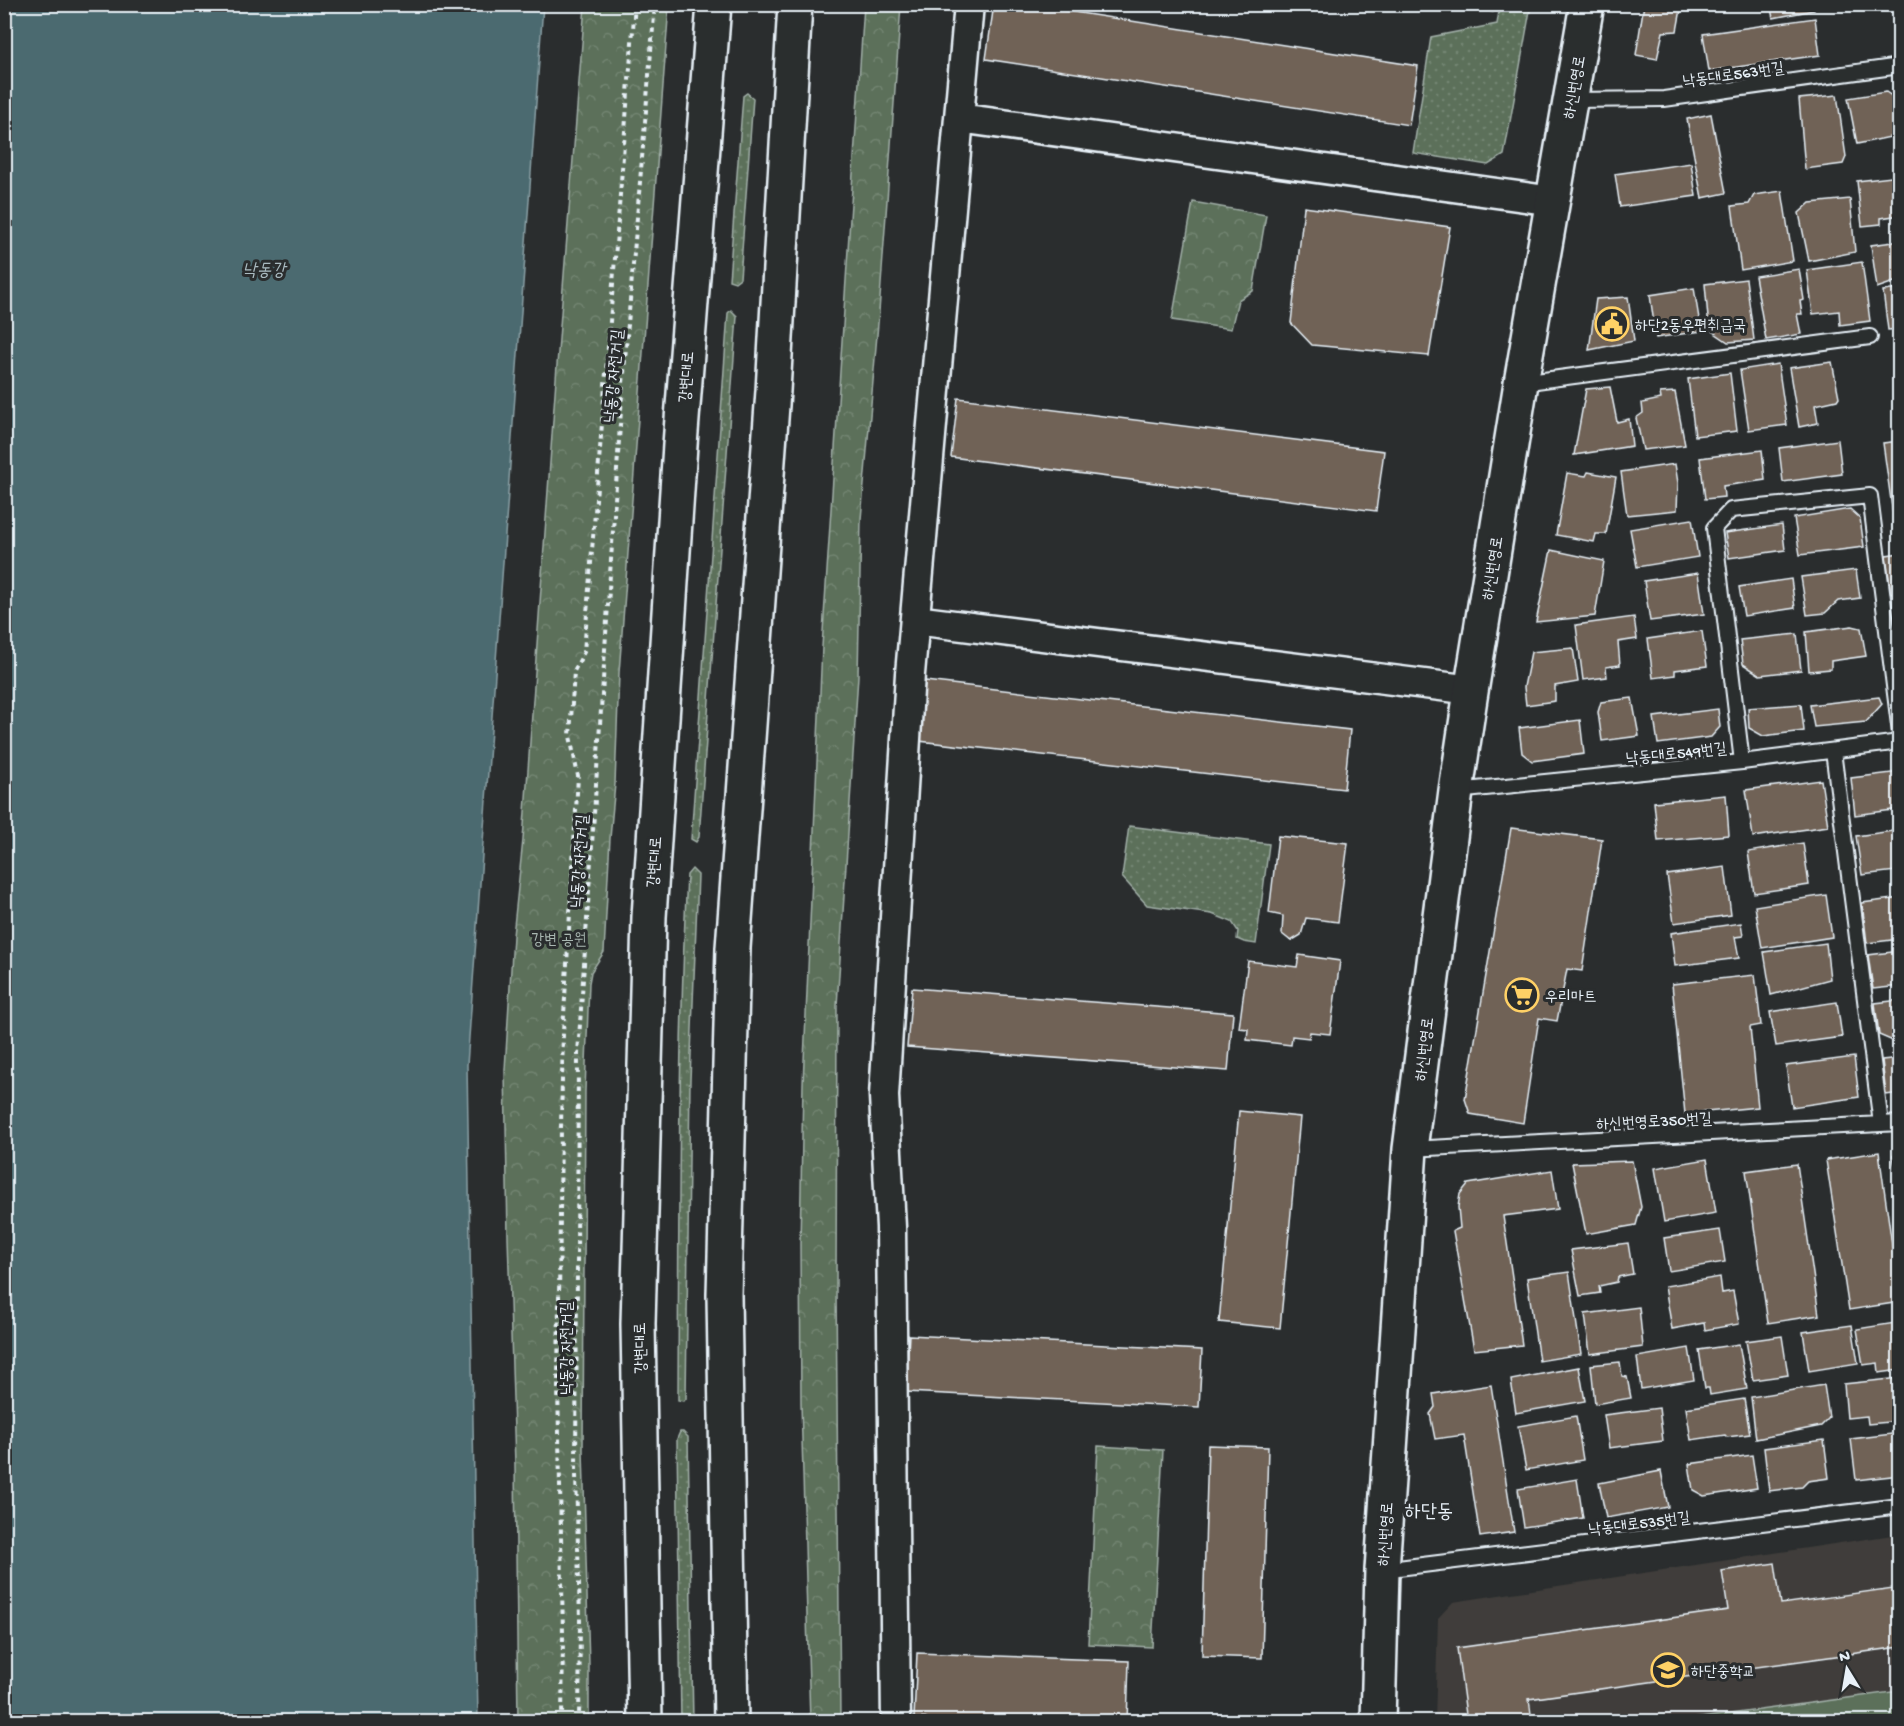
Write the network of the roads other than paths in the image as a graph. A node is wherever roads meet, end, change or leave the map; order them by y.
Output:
1 (714, 4) edge
2 (795, 4) edge
3 (969, 4) edge
4 (1587, 4) edge
5 (1899, 66) edge
6 (1570, 100) junction
7 (959, 118) junction
8 (1553, 201) junction
9 (1870, 337) dead end
10 (1521, 383) junction
11 (915, 620) junction
12 (1472, 690) junction
13 (1899, 733) edge
14 (1899, 742) edge
15 (1833, 750) junction
16 (1742, 762) junction
17 (1456, 791) junction
18 (1899, 1123) edge
19 (1881, 1124) junction
20 (1410, 1149) junction
21 (1899, 1506) edge
22 (1382, 1570) junction
23 (645, 1722) edge
24 (730, 1722) edge
25 (896, 1722) edge
26 (1378, 1722) edge

1 - 23 main road, 강변대로
2 - 24 main road
3 - 7 street
4 - 6 main road, 하신번영로
5 - 6 lane, 낙동대로563번길
6 - 8 main road, 하신번영로
7 - 8 street
7 - 11 street
8 - 10 main road, 하신번영로
9 - 10 lane
10 - 12 main road, 하신번영로
11 - 12 street
11 - 25 street
12 - 17 main road, 하신번영로
13 - 16 lane
14 - 15 lane, 낙동대로549번길
15 - 16 lane, 낙동대로549번길
15 - 19 lane
16 - 17 lane, 낙동대로549번길
17 - 20 main road, 하신번영로
18 - 19 lane, 하신번영로350번길
19 - 20 lane, 하신번영로350번길
20 - 22 main road, 하신번영로
21 - 22 lane, 낙동대로535번길
22 - 26 main road, 하신번영로

